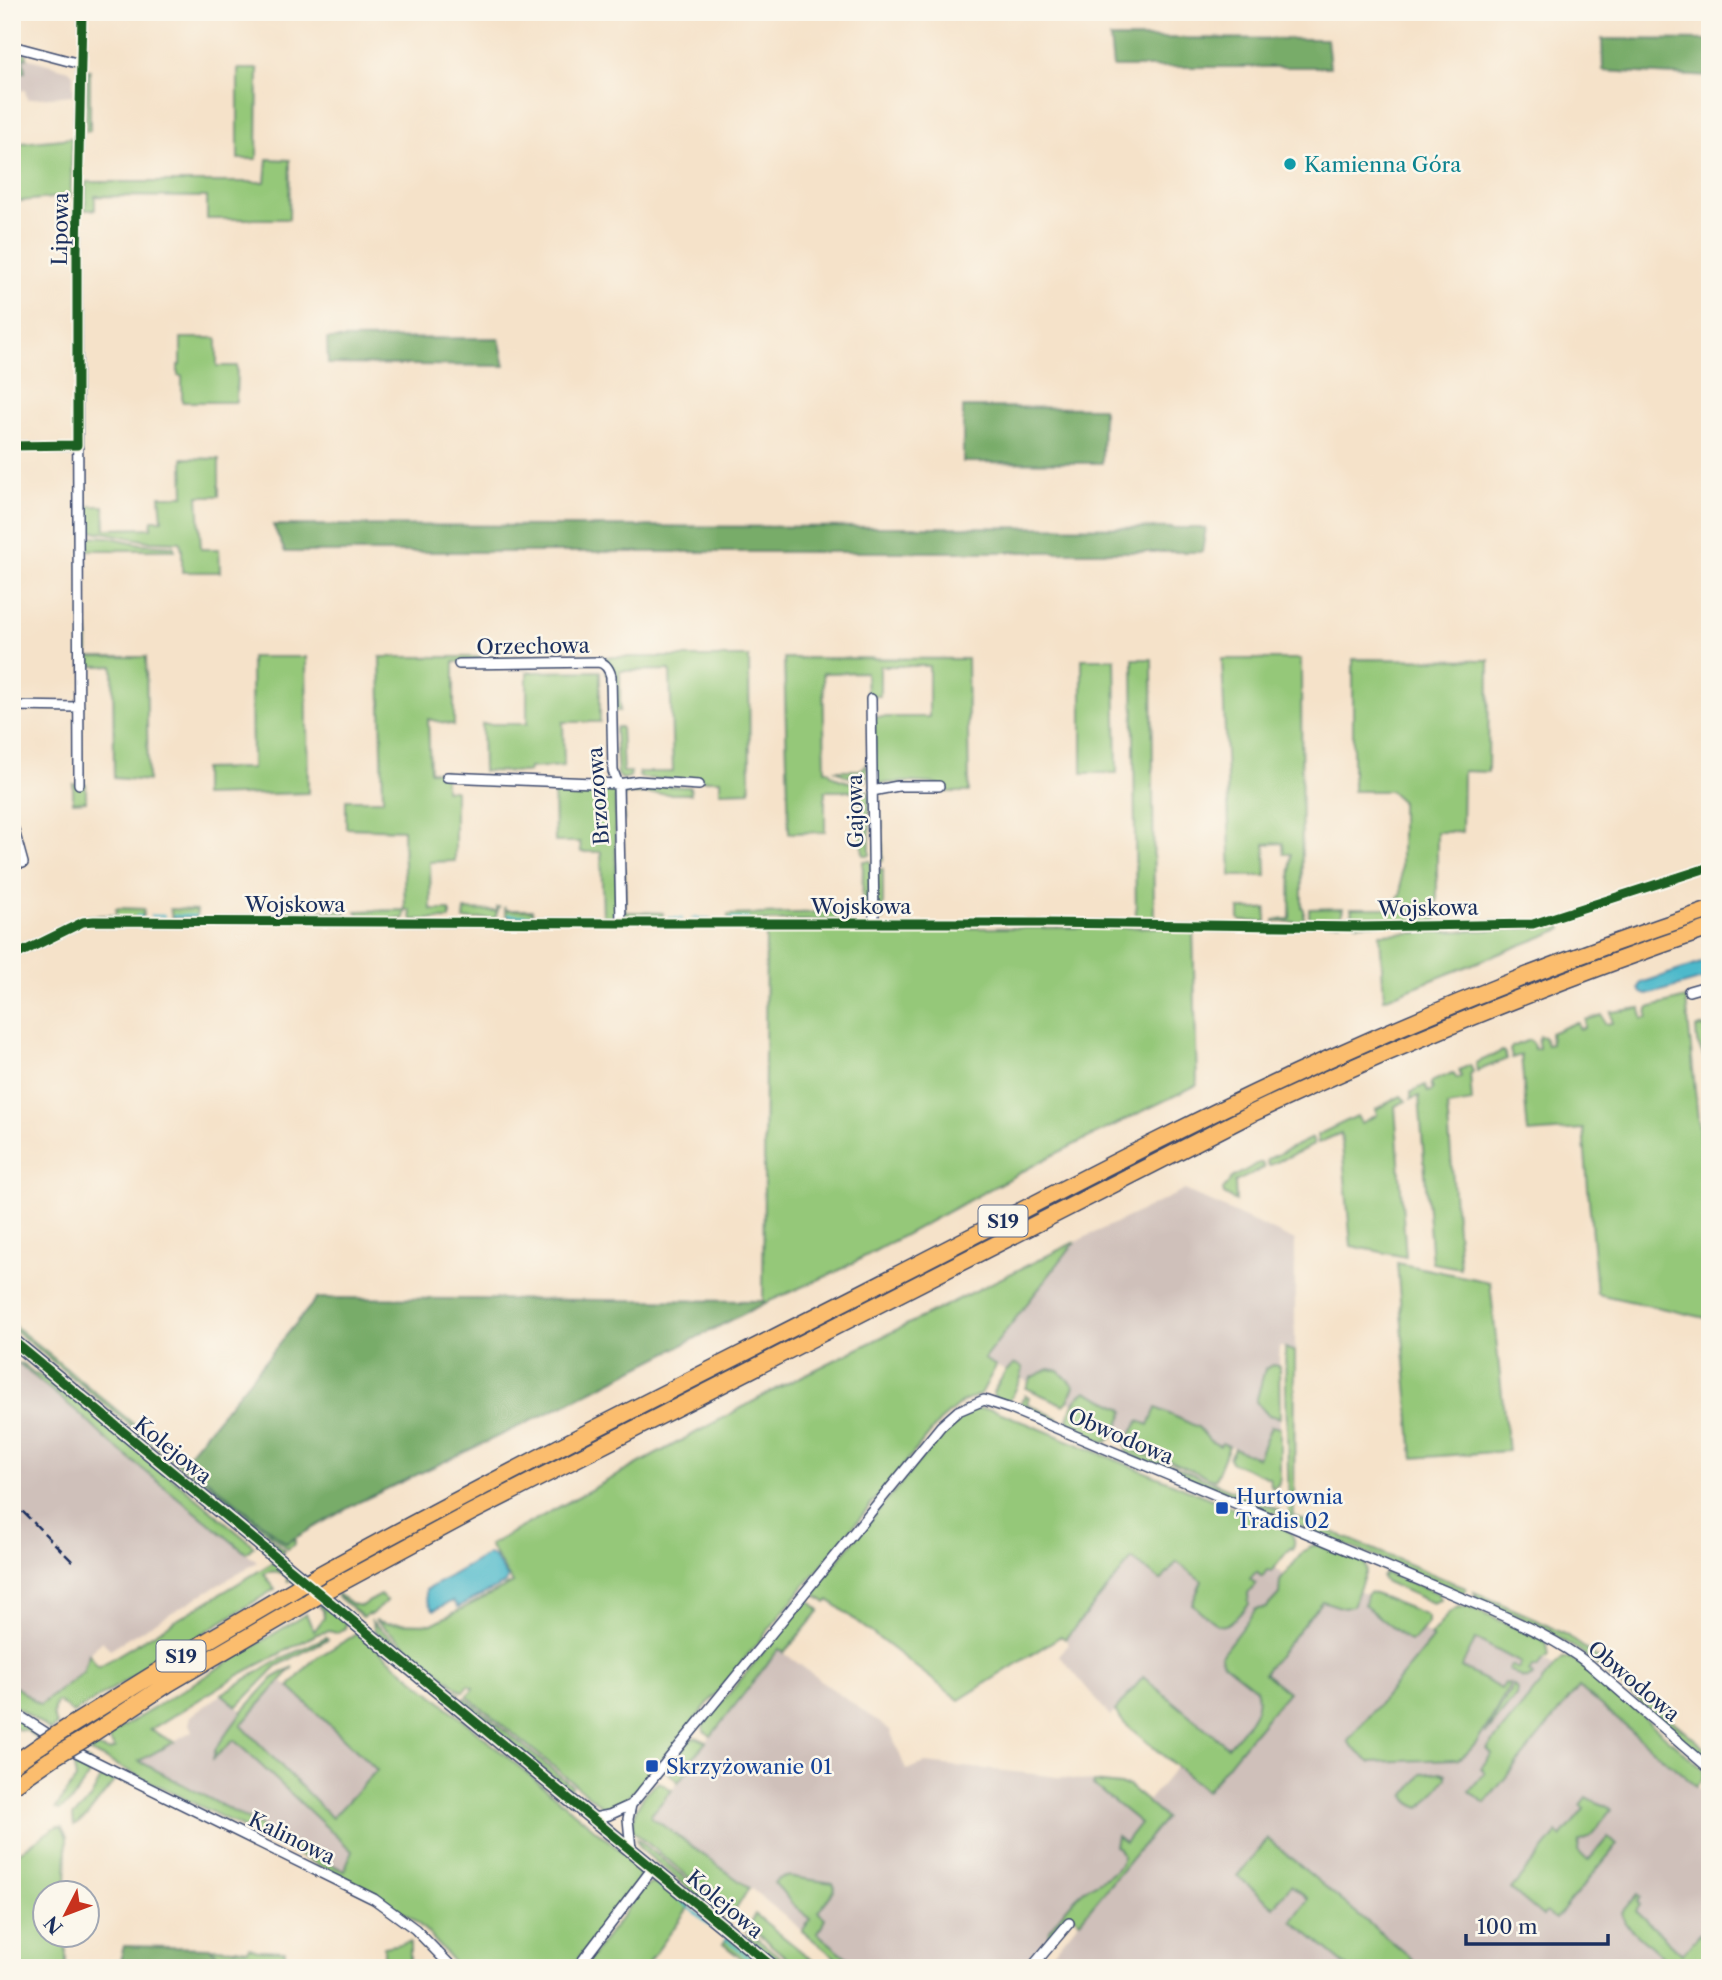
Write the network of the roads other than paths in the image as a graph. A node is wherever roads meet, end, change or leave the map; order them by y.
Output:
1 (82, 12) edge
2 (12, 46) edge
3 (80, 64) junction
4 (77, 445) junction
5 (12, 446) edge
6 (458, 664) dead end
7 (607, 666) joint
8 (871, 699) dead end
9 (12, 706) edge
10 (79, 707) junction
11 (447, 777) dead end
12 (79, 784) dead end
13 (618, 784) junction
14 (699, 785) dead end
15 (939, 786) dead end
16 (872, 791) junction
17 (12, 823) edge
18 (23, 863) dead end
19 (1710, 867) edge
20 (1710, 911) edge
21 (621, 923) junction
22 (874, 923) junction
23 (1710, 928) edge
24 (12, 957) edge
25 (1710, 985) edge
26 (1689, 991) dead end
27 (12, 1339) edge
28 (309, 1588) junction
29 (12, 1711) edge
30 (12, 1765) edge
31 (1710, 1769) edge
32 (12, 1786) edge
33 (631, 1805) junction
34 (594, 1818) junction
35 (631, 1849) junction
36 (653, 1867) junction
37 (1069, 1923) dead end
38 (453, 1968) edge
39 (577, 1968) edge
40 (774, 1968) edge
41 (1031, 1968) edge

1 - 3 street, Lipowa
2 - 3 street
3 - 4 street, Lipowa
4 - 5 street
4 - 10 street, Lipowa
6 - 7 street, Orzechowa
7 - 13 street, Brzozowa
8 - 16 street, Gajowa
9 - 10 street
10 - 12 street, Lipowa
11 - 13 street
13 - 14 street
13 - 21 street, Brzozowa
15 - 16 street
16 - 22 street, Gajowa
17 - 18 street
19 - 22 street, Wojskowa
20 - 28 highway, S19
21 - 22 street, Wojskowa
21 - 24 street, Wojskowa
23 - 28 highway, S19, bridge
25 - 26 street
27 - 28 street, Kolejowa
28 - 30 highway, S19, bridge
28 - 32 highway, S19, bridge
28 - 34 street, Kolejowa
29 - 38 street, Kalinowa
31 - 33 street, Obwodowa
33 - 34 street
33 - 35 street
34 - 35 street, Kolejowa
35 - 36 street, Kolejowa
36 - 39 street
36 - 40 street, Kolejowa
37 - 41 street

